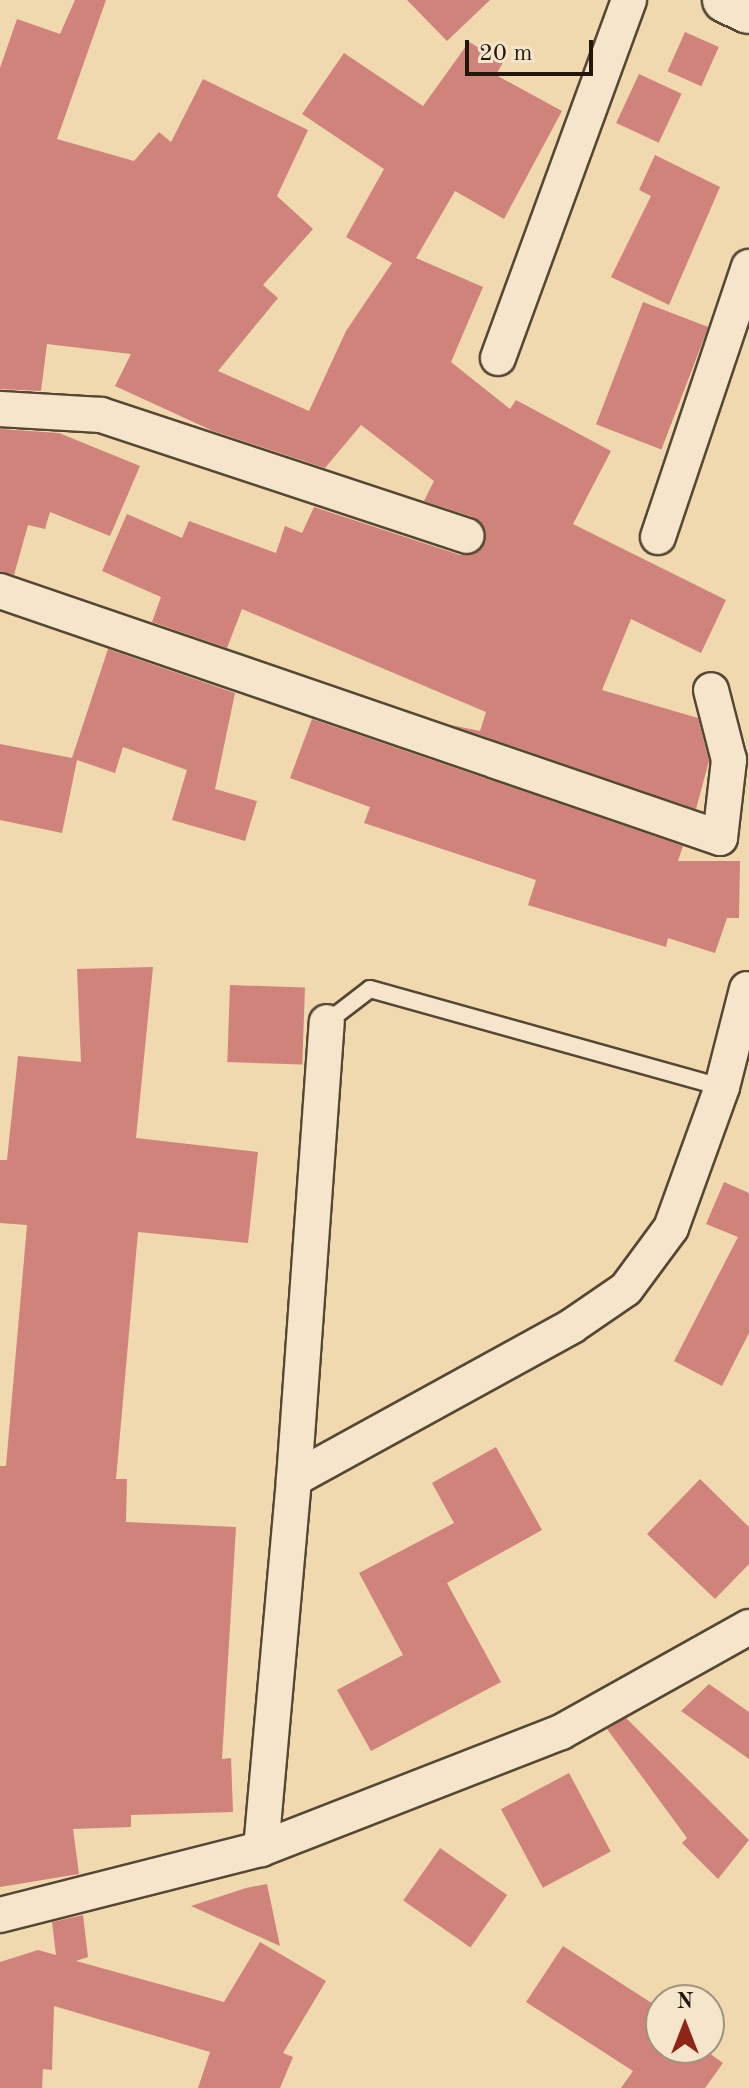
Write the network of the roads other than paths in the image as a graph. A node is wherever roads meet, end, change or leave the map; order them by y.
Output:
1 (629, 0) edge
2 (725, 0) edge
3 (749, 11) edge
4 (749, 267) edge
5 (498, 358) dead end
6 (0, 409) edge
7 (466, 536) dead end
8 (658, 537) dead end
9 (0, 591) edge
10 (711, 690) dead end
11 (747, 989) dead end
12 (327, 1022) joint
13 (722, 1087) junction
14 (294, 1479) junction
15 (749, 1627) edge
16 (261, 1849) junction
17 (0, 1915) edge

1 - 5 street
2 - 3 street
4 - 8 street
6 - 7 street
9 - 10 street
11 - 13 street
12 - 13 lane
12 - 14 street
13 - 14 street
14 - 16 street
15 - 16 street
16 - 17 street

